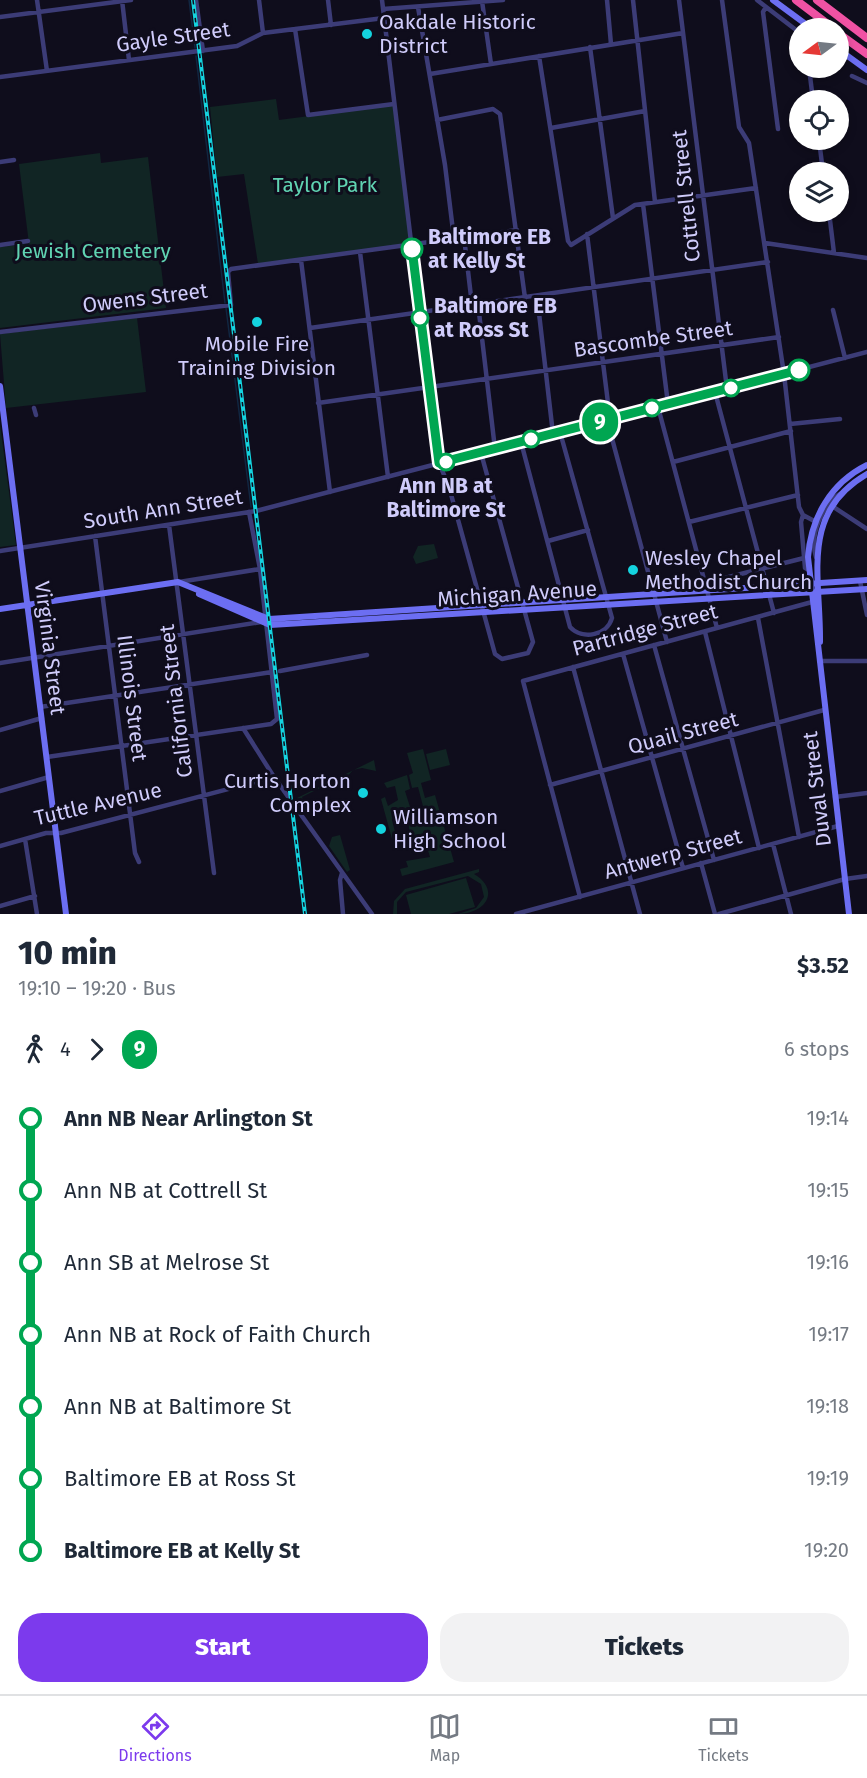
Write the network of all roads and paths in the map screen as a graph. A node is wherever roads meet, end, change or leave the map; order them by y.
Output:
1 (37, 0) edge
2 (131, 0) edge
3 (196, 0) edge
4 (259, 0) edge
5 (328, 0) edge
6 (382, 0) edge
7 (502, 0) edge
8 (607, 0) edge
9 (633, 0) edge
10 (679, 0) edge
11 (722, 0) edge
12 (757, 0) edge
13 (773, 0) edge
14 (796, 0) edge
15 (817, 0) edge
16 (122, 1) edge
17 (486, 1) edge
18 (435, 3) edge
19 (418, 7) junction
20 (766, 7) junction
21 (383, 9) junction
22 (38, 12) junction
23 (0, 17) edge
24 (384, 18) junction
25 (798, 18) edge
26 (820, 18) edge
27 (331, 25) junction
28 (789, 25) edge
29 (295, 29) junction
30 (263, 33) junction
31 (683, 33) junction
32 (867, 38) edge
33 (637, 40) junction
34 (849, 41) edge
35 (611, 44) junction
36 (590, 47) junction
37 (203, 51) junction
38 (867, 54) edge
39 (540, 56) junction
40 (849, 57) edge
41 (129, 60) junction
42 (491, 64) junction
43 (867, 70) edge
44 (47, 71) junction
45 (430, 74) junction
46 (852, 76) dead end
47 (0, 77) edge
48 (867, 83) edge
49 (394, 104) junction
50 (645, 111) junction
51 (437, 120) junction
52 (600, 120) junction
53 (551, 128) junction
54 (778, 129) dead end
55 (14, 160) dead end
56 (0, 162) edge
57 (756, 188) junction
58 (703, 195) junction
59 (656, 202) junction
60 (643, 204) junction
61 (613, 218) junction
62 (830, 222) edge
63 (517, 230) junction
64 (587, 234) junction
65 (464, 237) junction
66 (454, 239) junction
67 (28, 241) dead end
68 (765, 243) junction
69 (0, 245) edge
70 (411, 245) junction
71 (360, 252) junction
72 (834, 253) junction
73 (867, 258) edge
74 (301, 260) junction
75 (768, 262) junction
76 (711, 270) junction
77 (653, 279) junction
78 (594, 288) junction
79 (537, 296) junction
80 (525, 298) junction
81 (475, 305) junction
82 (833, 309) dead end
83 (420, 312) junction
84 (369, 320) junction
85 (310, 328) junction
86 (0, 332) edge
87 (779, 337) junction
88 (721, 346) junction
89 (867, 352) edge
90 (662, 354) junction
91 (845, 358) junction
92 (603, 363) junction
93 (545, 371) junction
94 (784, 374) junction
95 (487, 380) junction
96 (0, 386) edge
97 (428, 388) junction
98 (727, 389) junction
99 (715, 392) junction
100 (378, 396) junction
101 (318, 403) junction
102 (668, 404) junction
103 (658, 407) junction
104 (34, 408) dead end
105 (36, 415) dead end
106 (608, 419) junction
107 (840, 419) dead end
108 (790, 424) junction
109 (791, 431) junction
110 (560, 432) junction
111 (553, 434) junction
112 (521, 442) junction
113 (729, 447) junction
114 (495, 449) junction
115 (481, 453) junction
116 (673, 462) junction
117 (439, 463) junction
118 (867, 465) edge
119 (867, 474) edge
120 (388, 477) junction
121 (330, 492) junction
122 (843, 492) junction
123 (798, 495) junction
124 (832, 506) junction
125 (746, 508) junction
126 (249, 512) junction
127 (803, 515) junction
128 (689, 522) junction
129 (816, 522) junction
130 (169, 525) junction
131 (867, 529) edge
132 (588, 530) junction
133 (95, 537) junction
134 (548, 541) junction
135 (20, 548) junction
136 (0, 551) edge
137 (816, 557) junction
138 (804, 558) junction
139 (762, 568) junction
140 (260, 569) junction
141 (809, 570) junction
142 (200, 579) junction
143 (863, 580) edge
144 (178, 582) junction
145 (818, 583) junction
146 (810, 584) junction
147 (706, 586) junction
148 (767, 587) junction
149 (198, 588) junction
150 (746, 588) junction
151 (864, 589) edge
152 (815, 592) junction
153 (653, 593) junction
154 (102, 594) junction
155 (769, 595) junction
156 (606, 596) junction
157 (746, 596) junction
158 (709, 598) junction
159 (563, 599) junction
160 (522, 602) junction
161 (656, 602) junction
162 (812, 602) junction
163 (27, 604) junction
164 (481, 604) junction
165 (609, 605) junction
166 (566, 608) junction
167 (0, 609) edge
168 (525, 610) junction
169 (483, 613) junction
170 (774, 613) junction
171 (867, 615) edge
172 (758, 618) junction
173 (264, 621) junction
174 (717, 628) junction
175 (705, 632) junction
176 (184, 634) junction
177 (667, 642) junction
178 (654, 645) junction
179 (109, 646) junction
180 (623, 654) junction
181 (367, 655) dead end
182 (34, 657) junction
183 (819, 661) junction
184 (867, 661) edge
185 (0, 663) edge
186 (573, 667) junction
187 (280, 671) dead end
188 (272, 672) junction
189 (190, 684) junction
190 (115, 696) junction
191 (40, 707) junction
192 (824, 711) junction
193 (42, 718) junction
194 (778, 723) junction
195 (243, 728) junction
196 (0, 730) edge
197 (197, 735) junction
198 (730, 737) junction
199 (121, 746) junction
200 (683, 750) junction
201 (47, 756) junction
202 (652, 758) junction
203 (601, 772) junction
204 (49, 777) junction
205 (274, 777) junction
206 (550, 785) junction
207 (0, 790) edge
208 (867, 793) edge
209 (204, 795) junction
210 (834, 796) junction
211 (130, 815) junction
212 (838, 826) junction
213 (56, 833) junction
214 (799, 837) junction
215 (25, 839) junction
216 (773, 844) junction
217 (0, 846) edge
218 (759, 848) junction
219 (714, 860) junction
220 (139, 862) dead end
221 (701, 863) junction
222 (683, 868) junction
223 (214, 873) dead end
224 (342, 873) junction
225 (867, 876) edge
226 (845, 879) junction
227 (631, 883) junction
228 (35, 896) junction
229 (786, 896) junction
230 (580, 897) junction
231 (0, 906) edge
232 (37, 914) edge
233 (66, 914) edge
234 (343, 914) edge
235 (372, 914) edge
236 (516, 914) edge
237 (640, 914) edge
238 (717, 914) edge
239 (791, 914) edge
240 (849, 914) edge

1 - 22 street
2 - 16 street
3 - 37 street
4 - 30 street
5 - 27 street
6 - 21 street
7 - 17 street
8 - 35 street
9 - 33 street
10 - 31 street, Cottrell Street
11 - 57 street
12 - 20 street
13 - 25 main road
14 - 26 highway
15 - 32 highway
16 - 22 street
16 - 41 street
17 - 18 street
17 - 42 street
18 - 19 street
19 - 21 street
19 - 45 street
20 - 28 street
20 - 54 street
21 - 24 street
22 - 23 street
22 - 44 street
24 - 27 street, Gayle Street
24 - 49 street
27 - 29 street, Gayle Street
29 - 30 street, Gayle Street
29 - 49 street
30 - 37 street, Gayle Street
31 - 33 street
31 - 58 street, Cottrell Street
33 - 35 street
33 - 50 street
34 - 38 highway
35 - 36 street
36 - 39 street
36 - 52 street
37 - 41 street, Gayle Street
39 - 42 street
39 - 53 street
40 - 43 main road
41 - 44 street, Gayle Street
42 - 45 street
44 - 47 street, Gayle Street
45 - 51 street
46 - 48 street
49 - 70 street
50 - 52 street
50 - 59 street
51 - 63 street
51 - 66 street
52 - 53 street
52 - 61 street
53 - 64 street
55 - 56 street
57 - 58 street
57 - 68 street
58 - 59 street
58 - 76 street, Cottrell Street
59 - 60 street
60 - 61 street
60 - 77 street
61 - 64 street
62 - 72 street
63 - 65 street
63 - 80 street
64 - 78 street
65 - 66 street
65 - 81 street
66 - 70 street
67 - 69 street
68 - 72 street
68 - 75 street
70 - 71 street
70 - 83 street
71 - 74 street
71 - 84 street
72 - 73 street
74 - 85 street
74 - 86 street, Owens Street
75 - 76 street
75 - 87 street
76 - 77 street
76 - 88 street, Cottrell Street
77 - 78 street
77 - 90 street
78 - 79 street
78 - 92 street
79 - 80 street
79 - 93 street
80 - 81 street
81 - 83 street
81 - 95 street
82 - 91 street
83 - 84 street
83 - 97 street
84 - 85 street
84 - 100 street
85 - 101 street
87 - 88 street, Bascombe Street
87 - 94 street
88 - 90 street, Bascombe Street
88 - 98 street, Cottrell Street
89 - 91 street
90 - 92 street, Bascombe Street
90 - 102 street
91 - 94 street
92 - 93 street, Bascombe Street
92 - 106 street
93 - 95 street, Bascombe Street
93 - 111 street
94 - 98 street
94 - 108 street
95 - 97 street, Bascombe Street
95 - 114 street
96 - 135 main road, Virginia Street
97 - 100 street, Bascombe Street
97 - 117 street
98 - 99 street
99 - 102 street
99 - 113 street
100 - 101 street, Bascombe Street
100 - 120 street
101 - 121 street
102 - 103 street
103 - 106 street
103 - 116 street
104 - 105 street
106 - 110 street
106 - 153 street
107 - 108 street
108 - 109 street
109 - 113 street
109 - 123 street
110 - 111 street
110 - 132 street
111 - 112 street
112 - 114 street
112 - 134 street
113 - 116 street
113 - 125 street
114 - 115 street
115 - 117 street
115 - 160 street
116 - 128 street
117 - 120 street
117 - 164 street
118 - 129 main road, Duval Street
119 - 122 main road, Duval Street
120 - 121 street, South Ann Street
121 - 126 street, South Ann Street
122 - 124 main road, Duval Street
122 - 129 street
123 - 125 street
123 - 127 street
124 - 131 street
124 - 137 main road, Duval Street
125 - 128 street
125 - 139 street
126 - 130 street, South Ann Street
126 - 140 street
127 - 129 street
127 - 138 street
128 - 147 street
129 - 137 street
129 - 141 main road, Duval Street
130 - 133 street, South Ann Street
130 - 144 street, California Street
132 - 134 street
132 - 156 street
133 - 135 street, South Ann Street
133 - 154 street, Illinois Street
134 - 159 street
135 - 136 street, South Ann Street
135 - 163 main road, Virginia Street
137 - 145 main road, Duval Street
138 - 139 street
138 - 141 street
139 - 147 street
139 - 148 street
140 - 142 street
140 - 173 street
141 - 146 main road, Duval Street
142 - 144 street
142 - 149 street
143 - 145 main road, Michigan Avenue
143 - 151 street
144 - 149 main road, Michigan Avenue
144 - 154 main road, Michigan Avenue
144 - 173 main road, Michigan Avenue
144 - 176 street, California Street
145 - 146 main road, Michigan Avenue
145 - 152 main road, Duval Street
146 - 148 main road, Michigan Avenue
146 - 152 main road, Duval Street
147 - 150 main road, Michigan Avenue
147 - 153 main road, Michigan Avenue
147 - 158 street
148 - 150 main road, Michigan Avenue
148 - 155 street
149 - 173 main road, Michigan Avenue
150 - 157 main road
151 - 152 main road, Michigan Avenue
151 - 171 street
152 - 155 main road, Michigan Avenue
152 - 162 main road, Duval Street
152 - 183 main road, Duval Street
153 - 156 main road, Michigan Avenue
153 - 161 street
154 - 163 main road, Michigan Avenue
154 - 179 street, Illinois Street
155 - 157 main road, Michigan Avenue
155 - 170 street
156 - 159 main road, Michigan Avenue
156 - 165 street
157 - 158 main road, Michigan Avenue
158 - 161 main road, Michigan Avenue
158 - 174 street
159 - 160 main road, Michigan Avenue
159 - 166 street
160 - 164 main road, Michigan Avenue
160 - 168 street
161 - 165 main road, Michigan Avenue
161 - 177 street
162 - 170 street, Partridge Street
162 - 183 main road, Duval Street
163 - 167 main road, Michigan Avenue
163 - 182 main road, Virginia Street
164 - 169 street
164 - 173 main road, Michigan Avenue
165 - 166 main road, Michigan Avenue
165 - 166 street
166 - 168 main road, Michigan Avenue
168 - 169 main road, Michigan Avenue
168 - 169 street
169 - 173 main road, Michigan Avenue
170 - 172 street, Partridge Street
172 - 174 street, Partridge Street
172 - 194 street
173 - 176 street
173 - 188 street
174 - 175 street, Partridge Street
175 - 177 street, Partridge Street
175 - 198 street
176 - 179 street
176 - 189 street, California Street
177 - 178 street, Partridge Street
178 - 180 street, Partridge Street
178 - 200 street
179 - 182 street
179 - 190 street, Illinois Street
180 - 186 street, Partridge Street
180 - 202 street
181 - 187 street
182 - 185 street
182 - 191 main road, Virginia Street
183 - 184 street
183 - 192 main road, Duval Street
186 - 203 street
186 - 206 street, Partridge Street
188 - 189 street
188 - 195 street
189 - 190 street
189 - 197 street, California Street
190 - 191 street
190 - 199 street, Illinois Street
191 - 193 main road, Virginia Street
192 - 194 street, Quail Street
192 - 210 main road, Duval Street
193 - 196 street
193 - 201 main road, Virginia Street
194 - 198 street, Quail Street
194 - 214 street
195 - 197 street
195 - 205 street
197 - 199 street
197 - 209 street, California Street
198 - 200 street, Quail Street
198 - 218 street
199 - 201 street
199 - 211 street, Illinois Street
200 - 202 street, Quail Street
200 - 219 street
201 - 204 main road, Virginia Street
202 - 203 street, Quail Street
202 - 222 street
203 - 206 street, Quail Street
203 - 227 street
204 - 207 street
204 - 213 main road, Virginia Street
205 - 209 street, Tuttle Avenue
205 - 224 street
206 - 230 street
208 - 210 street
209 - 211 street, Tuttle Avenue
209 - 223 street, California Street
210 - 212 main road, Duval Street
211 - 213 street, Tuttle Avenue
211 - 220 street, Illinois Street
212 - 214 street, Antwerp Street
212 - 226 main road, Duval Street
213 - 215 street, Tuttle Avenue
213 - 233 main road, Virginia Street
214 - 216 street, Antwerp Street
215 - 217 street, Tuttle Avenue
215 - 228 street
216 - 218 street, Antwerp Street
216 - 229 street
218 - 219 street, Antwerp Street
219 - 221 street, Antwerp Street
221 - 222 street, Antwerp Street
221 - 238 street
222 - 227 street, Antwerp Street
224 - 234 street
224 - 235 street
225 - 226 street
226 - 229 street
226 - 240 main road, Duval Street
227 - 230 street, Antwerp Street
227 - 237 street
228 - 231 street
228 - 232 street
229 - 238 street
229 - 239 street
230 - 236 street, Antwerp Street

